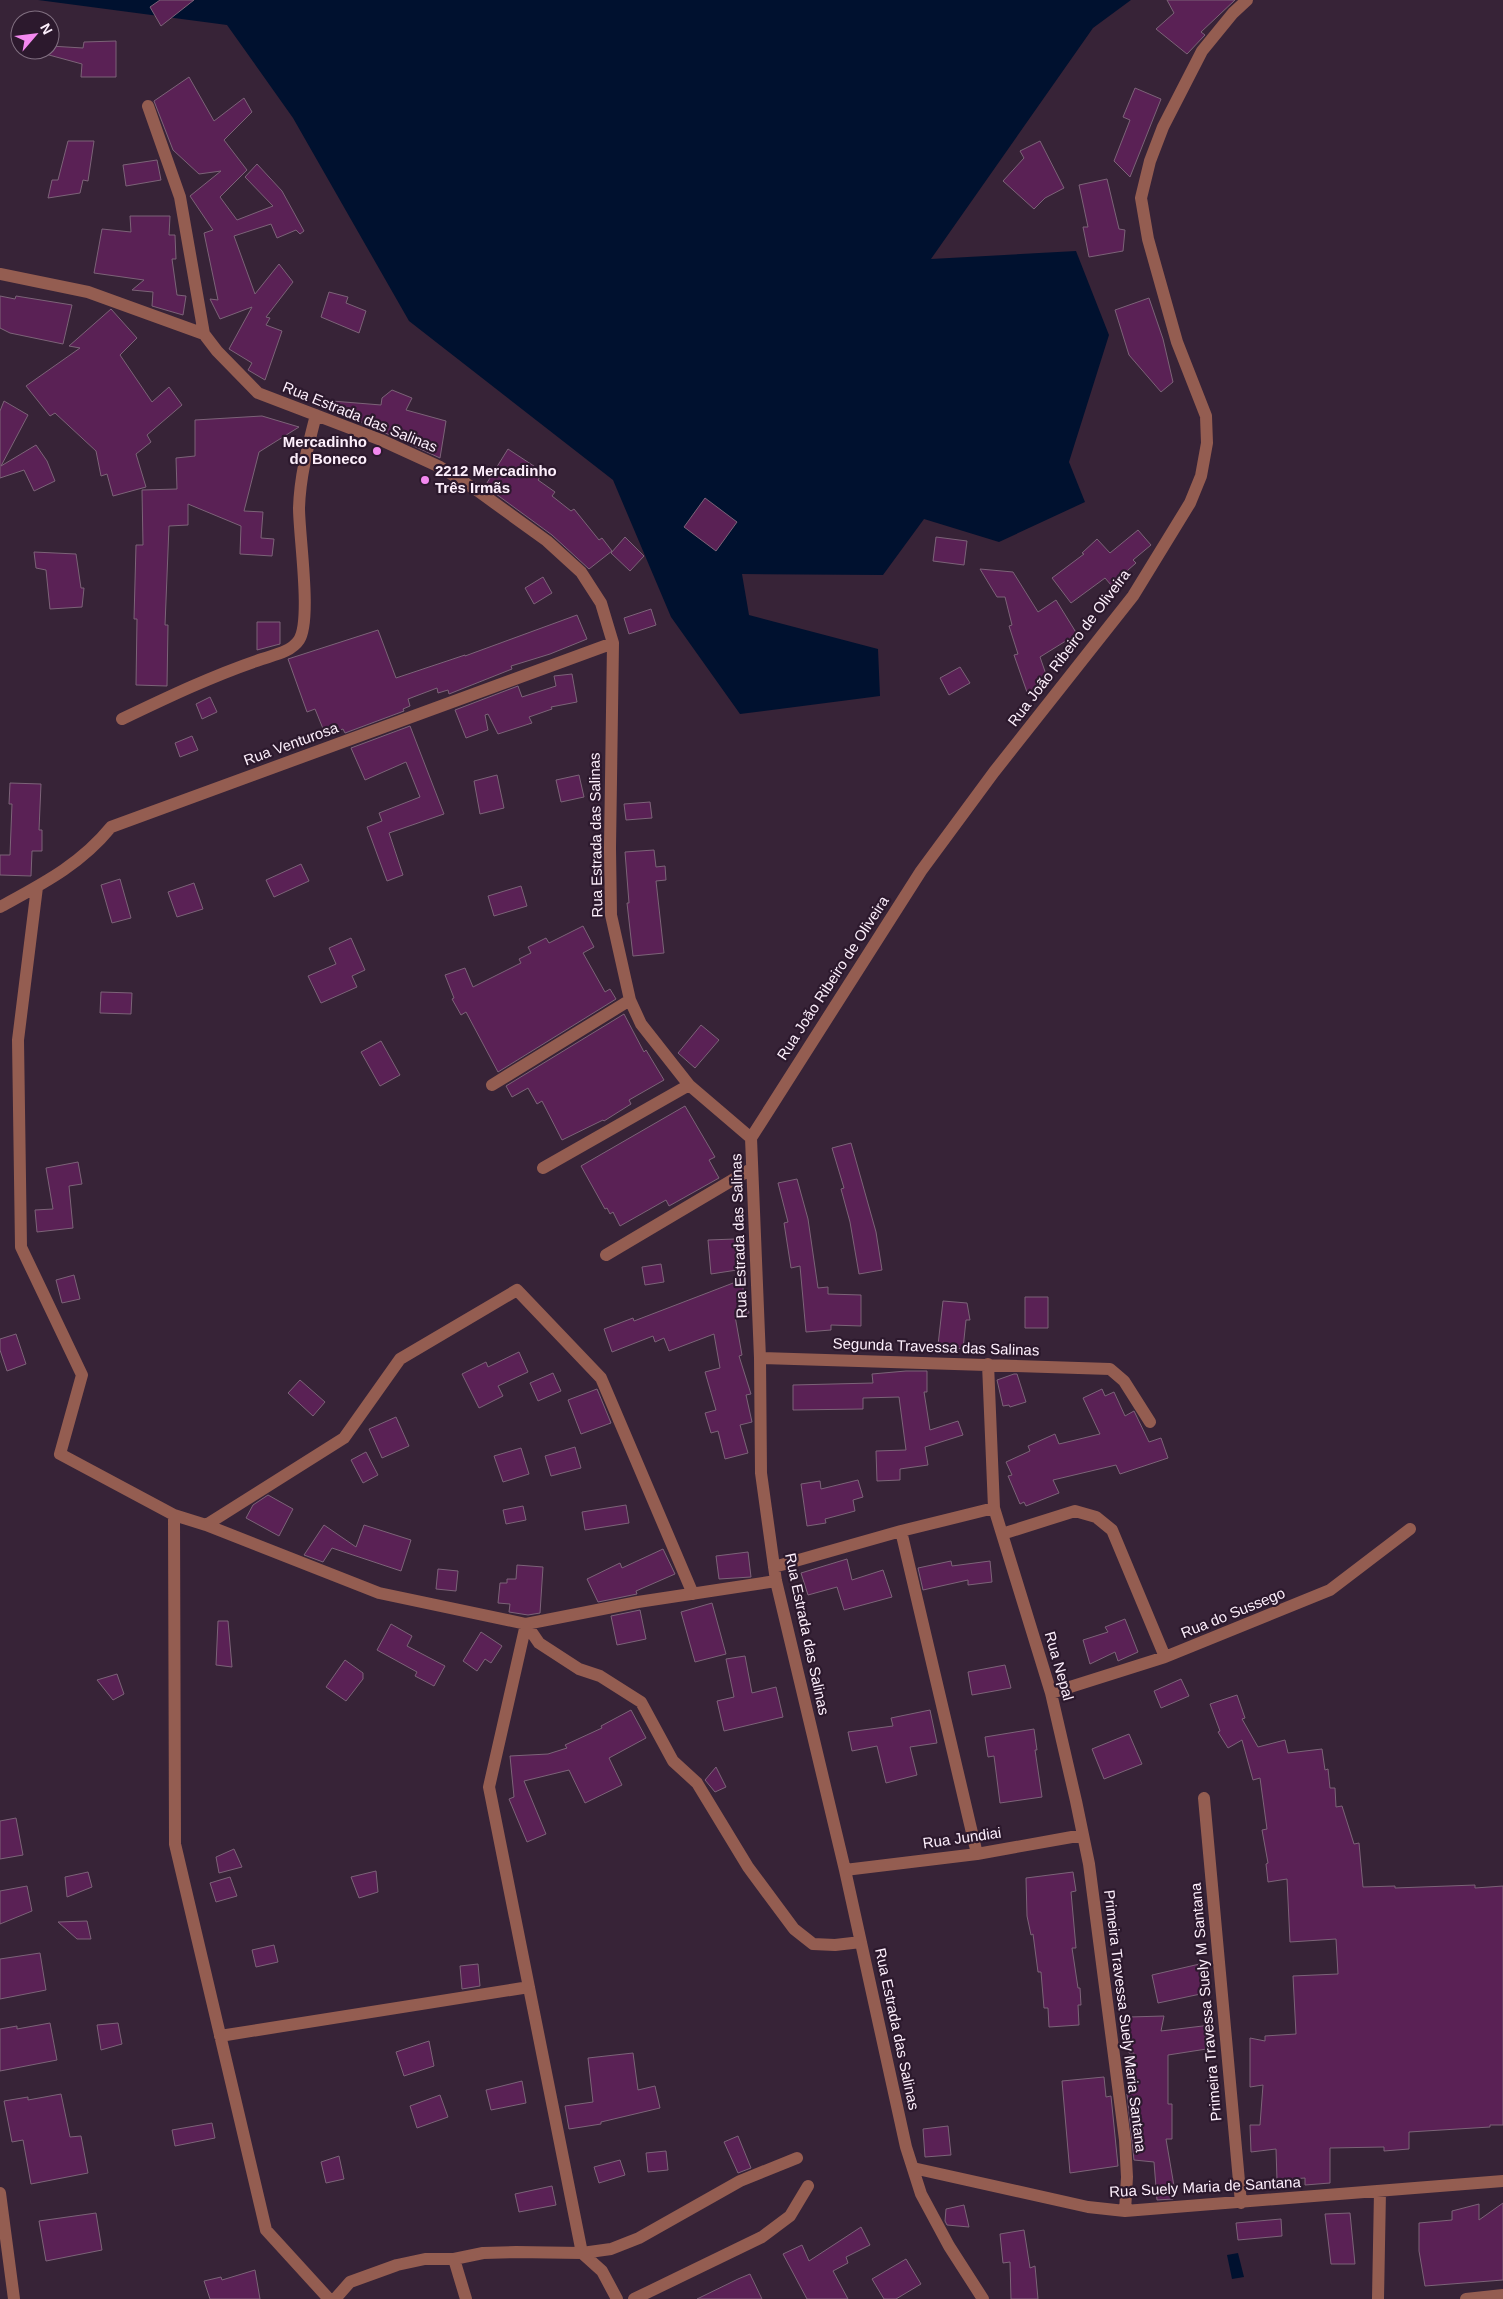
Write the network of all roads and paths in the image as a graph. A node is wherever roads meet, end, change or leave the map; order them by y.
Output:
1 (1247, 0) edge
2 (148, 106) dead end
3 (0, 274) edge
4 (204, 334) junction
5 (316, 415) junction
6 (612, 643) junction
7 (122, 719) dead end
8 (37, 887) junction
9 (0, 907) edge
10 (630, 1000) junction
11 (492, 1085) dead end
12 (689, 1085) junction
13 (751, 1138) junction
14 (543, 1168) dead end
15 (751, 1169) junction
16 (606, 1255) dead end
17 (760, 1358) junction
18 (988, 1364) junction
19 (1150, 1422) dead end
20 (994, 1508) junction
21 (174, 1515) junction
22 (206, 1525) junction
23 (1410, 1529) dead end
24 (902, 1531) junction
25 (1002, 1534) junction
26 (774, 1567) junction
27 (776, 1581) junction
28 (693, 1594) junction
29 (526, 1624) junction
30 (1165, 1657) junction
31 (1051, 1693) junction
32 (1204, 1798) dead end
33 (1082, 1835) junction
34 (977, 1854) junction
35 (846, 1870) junction
36 (861, 1942) junction
37 (529, 1987) junction
38 (220, 2036) junction
39 (797, 2158) dead end
40 (913, 2168) junction
41 (1503, 2182) edge
42 (808, 2186) dead end
43 (1380, 2191) junction
44 (0, 2193) edge
45 (1241, 2203) junction
46 (1125, 2211) junction
47 (582, 2254) junction
48 (454, 2259) junction
49 (1503, 2295) edge
50 (14, 2299) edge
51 (329, 2299) edge
52 (336, 2299) edge
53 (466, 2299) edge
54 (617, 2299) edge
55 (634, 2299) edge
56 (983, 2299) edge
57 (1378, 2299) edge
58 (1466, 2299) edge

1 - 13 street, Rua João Ribeiro de Oliveira
2 - 4 street, Rua Estrada das Salinas
3 - 4 street
4 - 5 street, Rua Estrada das Salinas
5 - 6 street, Rua Estrada das Salinas
5 - 7 street
6 - 8 street, Rua Venturosa
6 - 10 street, Rua Estrada das Salinas
8 - 9 street, Rua Venturosa
8 - 21 street
10 - 11 street
10 - 12 street, Rua Estrada das Salinas
12 - 13 street, Rua Estrada das Salinas
12 - 14 street
13 - 15 street, Rua Estrada das Salinas
15 - 16 street
15 - 17 street, Rua Estrada das Salinas
17 - 18 street, Segunda Travessa das Salinas
17 - 26 street, Rua Estrada das Salinas
18 - 19 street, Segunda Travessa das Salinas
18 - 20 street
20 - 24 street
20 - 25 street, Rua Nepal
21 - 22 street
21 - 38 street
22 - 28 street
22 - 29 street
23 - 30 street, Rua do Sussego
24 - 26 street
24 - 34 street
25 - 30 street
25 - 31 street, Rua Nepal
26 - 27 street, Rua Estrada das Salinas
27 - 28 street
27 - 35 street, Rua Estrada das Salinas
28 - 29 street
29 - 36 street
29 - 37 street
30 - 31 street, Rua do Sussego
31 - 33 street, Rua Nepal
32 - 45 street, Primeira Travessa Suely M Santana
33 - 34 street, Rua Jundiai
33 - 46 street, Primeira Travessa Suely Maria Santana
34 - 35 street, Rua Jundiai
35 - 36 street, Rua Estrada das Salinas
36 - 40 street, Rua Estrada das Salinas
37 - 38 street
37 - 47 street
38 - 51 street
39 - 47 street
40 - 46 street, Rua Suely Maria de Santana
40 - 56 street, Rua Estrada das Salinas
41 - 43 street, Rua Suely Maria de Santana
42 - 55 street
43 - 45 street, Rua Suely Maria de Santana
43 - 57 street
44 - 50 street
45 - 46 street, Rua Suely Maria de Santana
47 - 48 street
47 - 54 street
48 - 52 street
48 - 53 street
49 - 58 street

